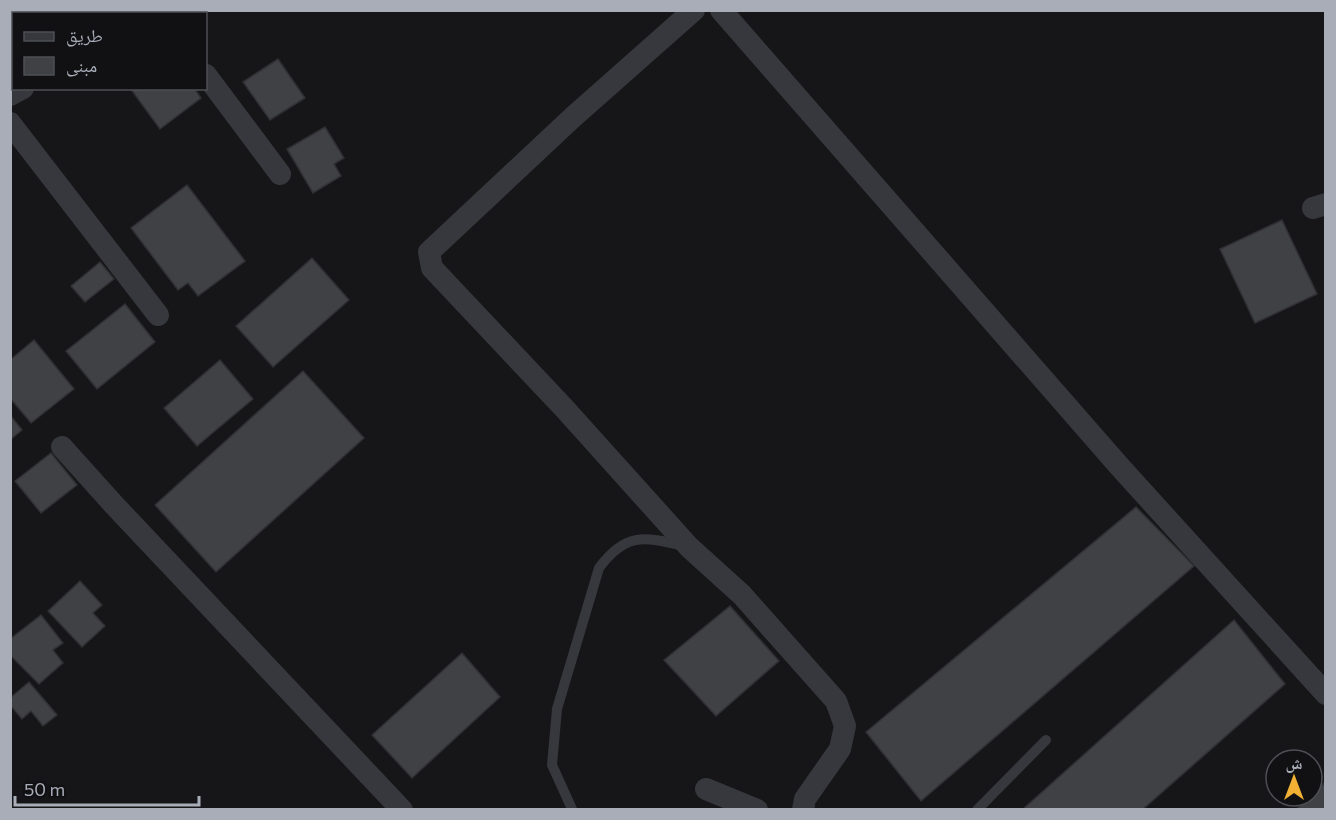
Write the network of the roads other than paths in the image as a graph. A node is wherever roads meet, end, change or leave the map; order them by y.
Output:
1 (694, 10) edge
2 (721, 10) edge
3 (207, 76) edge
4 (10, 123) edge
5 (280, 174) dead end
6 (158, 315) dead end
7 (62, 447) dead end
8 (689, 547) junction
9 (1326, 694) edge
10 (1046, 740) dead end
11 (706, 789) dead end
12 (396, 808) edge
13 (572, 809) edge
14 (757, 810) edge
15 (803, 810) edge
16 (977, 810) edge

1 - 8 street
2 - 9 street
3 - 5 street
4 - 6 street
7 - 12 street
8 - 13 lane
8 - 15 street
10 - 16 lane
11 - 14 street

